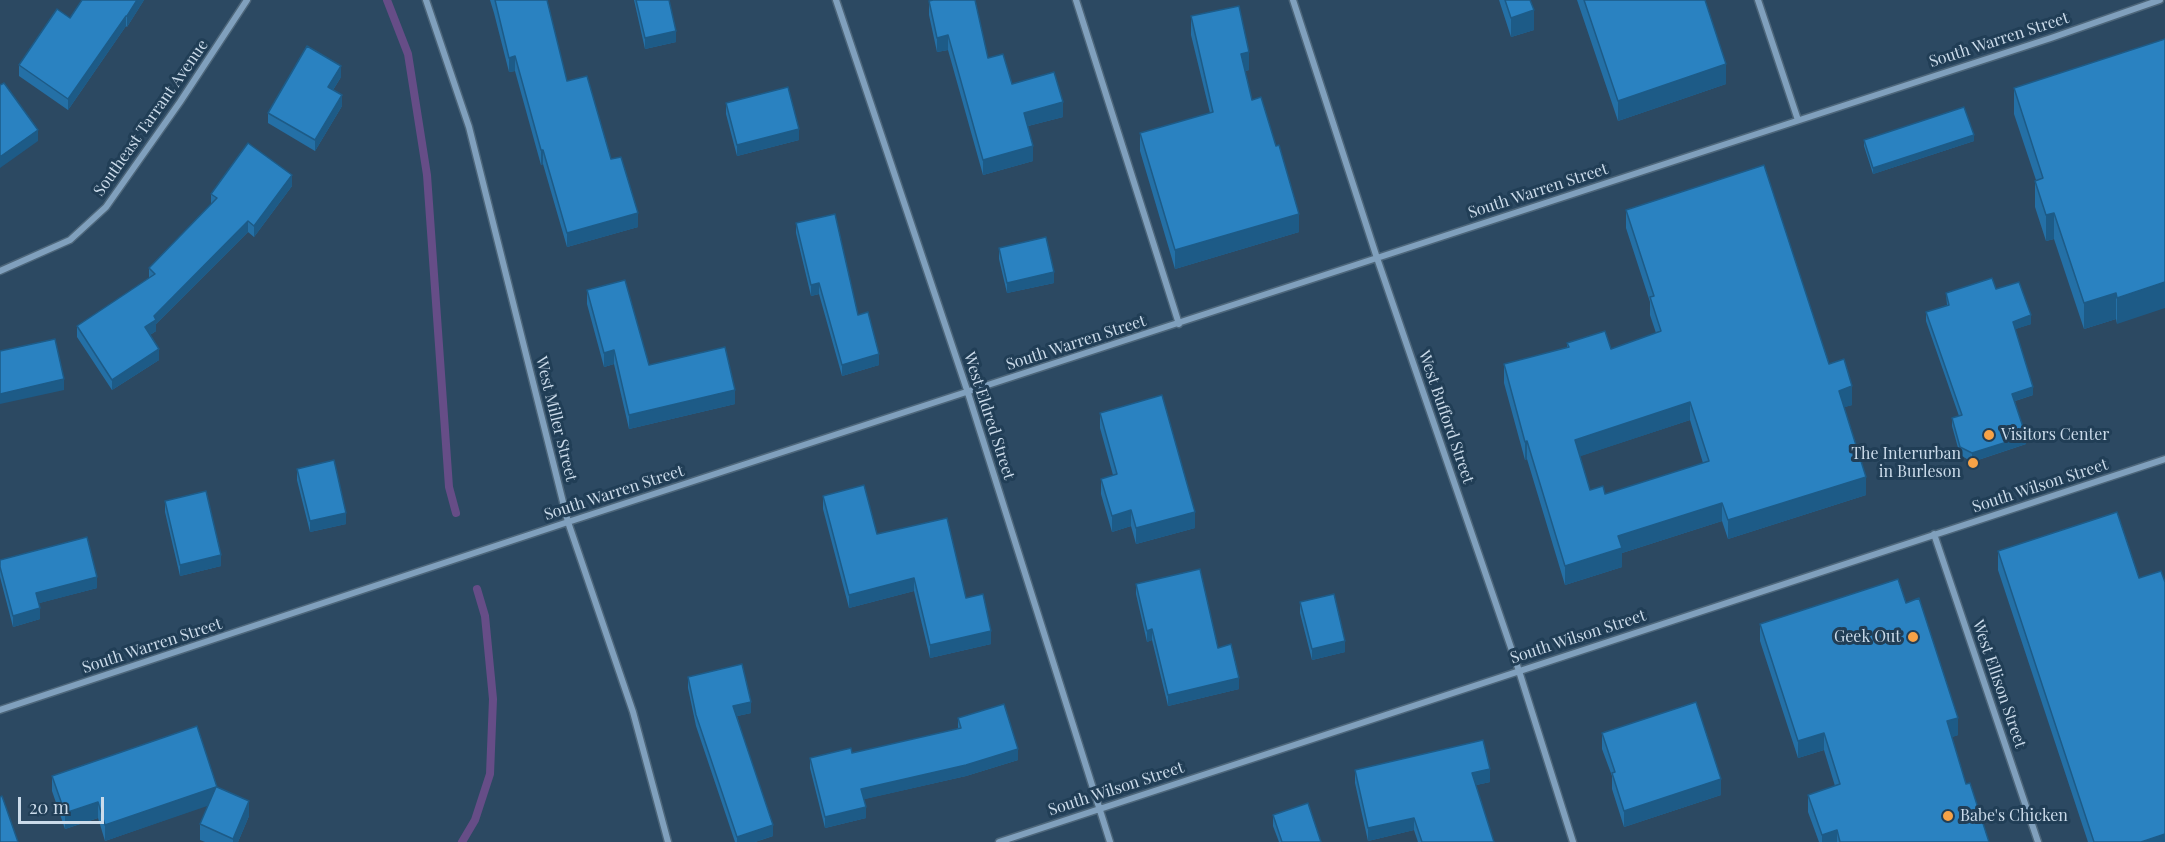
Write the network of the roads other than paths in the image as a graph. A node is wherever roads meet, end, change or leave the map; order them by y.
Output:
1 (247, 0) edge
2 (426, 0) edge
3 (836, 0) edge
4 (1076, 0) edge
5 (1293, 0) edge
6 (1758, 0) edge
7 (2160, 0) edge
8 (1798, 120) junction
9 (1377, 258) junction
10 (0, 271) edge
11 (1179, 324) junction
12 (968, 393) junction
13 (2165, 459) edge
14 (568, 522) junction
15 (1934, 534) junction
16 (1519, 671) junction
17 (0, 710) edge
18 (1098, 809) junction
19 (668, 842) edge
20 (999, 842) edge
21 (1110, 842) edge
22 (1573, 842) edge
23 (2038, 842) edge

1 - 10 street, Southeast Tarrant Avenue
2 - 14 street, West Miller Street
3 - 12 street, West Eldred Street
4 - 11 street
5 - 9 street, West Bufford Street
6 - 8 street
7 - 8 street, South Warren Street
8 - 9 street, South Warren Street
9 - 11 street, South Warren Street
9 - 16 street, West Bufford Street
11 - 12 street, South Warren Street
12 - 14 street, South Warren Street
12 - 18 street, West Eldred Street
13 - 15 street, South Wilson Street
14 - 17 street, South Warren Street
14 - 19 street, West Miller Street
15 - 16 street, South Wilson Street
15 - 23 street, West Ellison Street
16 - 18 street, South Wilson Street
16 - 22 street, West Bufford Street
18 - 20 street, South Wilson Street
18 - 21 street, West Eldred Street

